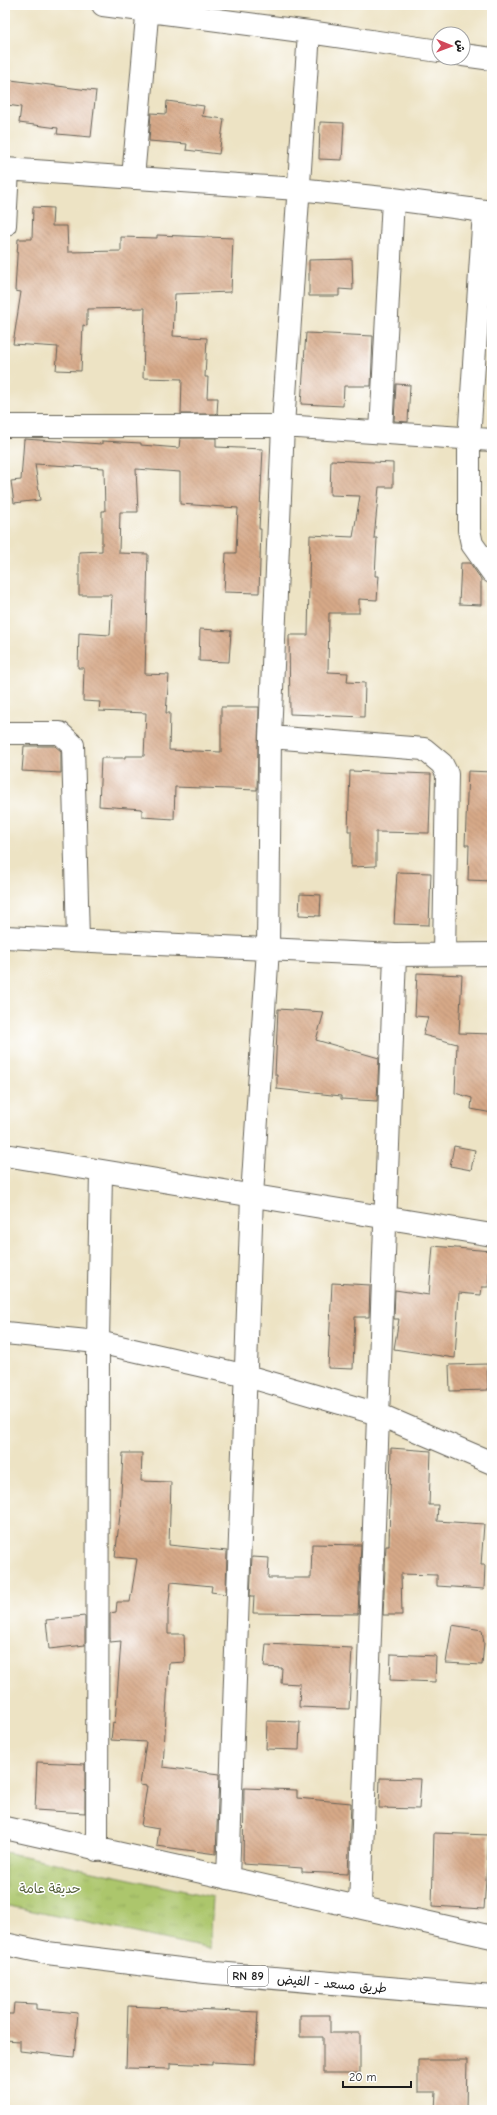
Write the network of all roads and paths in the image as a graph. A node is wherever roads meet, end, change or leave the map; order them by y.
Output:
1 (103, 5) edge
2 (148, 8) edge
3 (309, 32) junction
4 (431, 50) edge
5 (471, 56) edge
6 (492, 59) edge
7 (6, 169) edge
8 (133, 178) junction
9 (298, 189) junction
10 (393, 199) junction
11 (488, 212) edge
12 (5, 225) edge
13 (483, 343) edge
14 (5, 426) edge
15 (283, 426) junction
16 (381, 432) junction
17 (469, 440) junction
18 (492, 440) edge
19 (492, 572) edge
20 (5, 733) edge
21 (270, 737) junction
22 (5, 937) edge
23 (78, 940) junction
24 (268, 949) junction
25 (444, 954) junction
26 (492, 954) edge
27 (395, 955) junction
28 (5, 1155) edge
29 (101, 1172) junction
30 (252, 1196) junction
31 (385, 1218) junction
32 (492, 1235) edge
33 (5, 1333) edge
34 (98, 1342) junction
35 (246, 1376) junction
36 (378, 1414) junction
37 (492, 1463) edge
38 (5, 1828) edge
39 (97, 1850) junction
40 (228, 1878) junction
41 (360, 1906) junction
42 (492, 1936) edge
43 (5, 1944) edge
44 (492, 1997) edge

1 - 2 street
2 - 3 street
2 - 8 street
3 - 4 street
3 - 9 street
5 - 6 street
7 - 8 street
7 - 12 street
8 - 9 street
9 - 10 street
9 - 15 street
10 - 11 street
10 - 16 street
11 - 13 street
13 - 17 street
14 - 15 street
15 - 16 street
15 - 21 street
16 - 17 street
17 - 18 street
17 - 19 street
20 - 23 street
21 - 24 street
21 - 25 street
22 - 23 street
23 - 24 street
24 - 27 street
24 - 30 street
25 - 26 street
25 - 27 street
27 - 31 street
28 - 29 street
29 - 30 street
29 - 34 street
30 - 31 street
30 - 35 street
31 - 32 street
31 - 36 street
33 - 34 street
34 - 35 street
34 - 39 street
35 - 36 street
35 - 40 street
36 - 37 street
36 - 41 street
38 - 39 street
39 - 40 street
40 - 41 street
41 - 42 street
43 - 44 street, طريق مسعد - الفيض / RN 89

